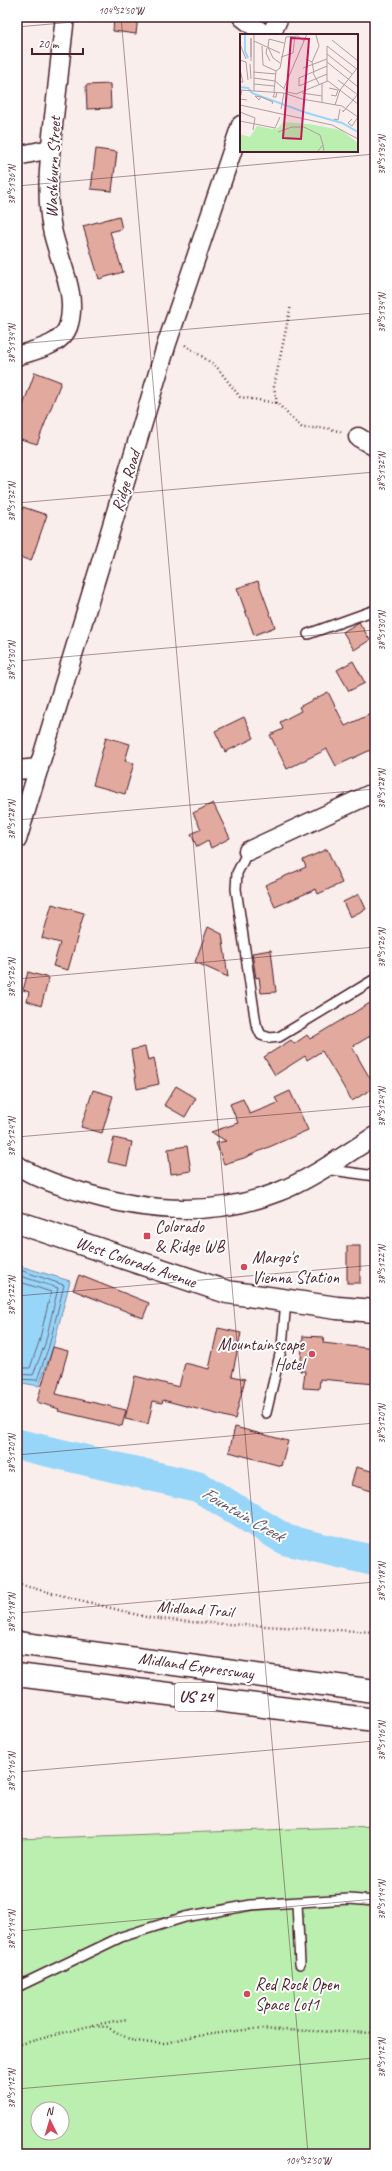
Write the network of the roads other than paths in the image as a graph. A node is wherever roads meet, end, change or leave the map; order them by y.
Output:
1 (65, 17) edge
2 (242, 17) edge
3 (279, 17) edge
4 (264, 34) edge
5 (271, 34) edge
6 (240, 128) edge
7 (50, 149) junction
8 (17, 156) edge
9 (17, 356) edge
10 (358, 437) road end
11 (375, 447) edge
12 (375, 610) edge
13 (308, 634) dead end
14 (38, 768) junction
15 (17, 770) edge
16 (375, 792) edge
17 (17, 840) edge
18 (248, 851) joint
19 (375, 979) edge
20 (375, 1136) edge
21 (17, 1165) edge
22 (321, 1169) junction
23 (375, 1176) edge
24 (17, 1222) edge
25 (286, 1301) junction
26 (375, 1312) edge
27 (266, 1413) dead end
28 (17, 1643) edge
29 (17, 1674) edge
30 (375, 1691) edge
31 (375, 1720) edge
32 (375, 1901) edge
33 (297, 1903) junction
34 (300, 1964) dead end
35 (17, 1987) edge

1 - 7 street, Washburn Street
2 - 4 street
3 - 5 street
6 - 14 street, Ridge Road
7 - 8 street
7 - 9 street, Washburn Street
10 - 11 street
12 - 13 lane
14 - 15 street
14 - 17 street, Ridge Road
16 - 18 street
18 - 19 lane
20 - 22 street
21 - 22 street
22 - 23 lane
24 - 25 main road, West Colorado Avenue
25 - 26 main road, West Colorado Avenue
25 - 27 lane
28 - 30 main road, Midland Expressway / US 24
29 - 31 main road, Midland Expressway / US 24
32 - 33 lane
33 - 34 lane
33 - 35 lane

